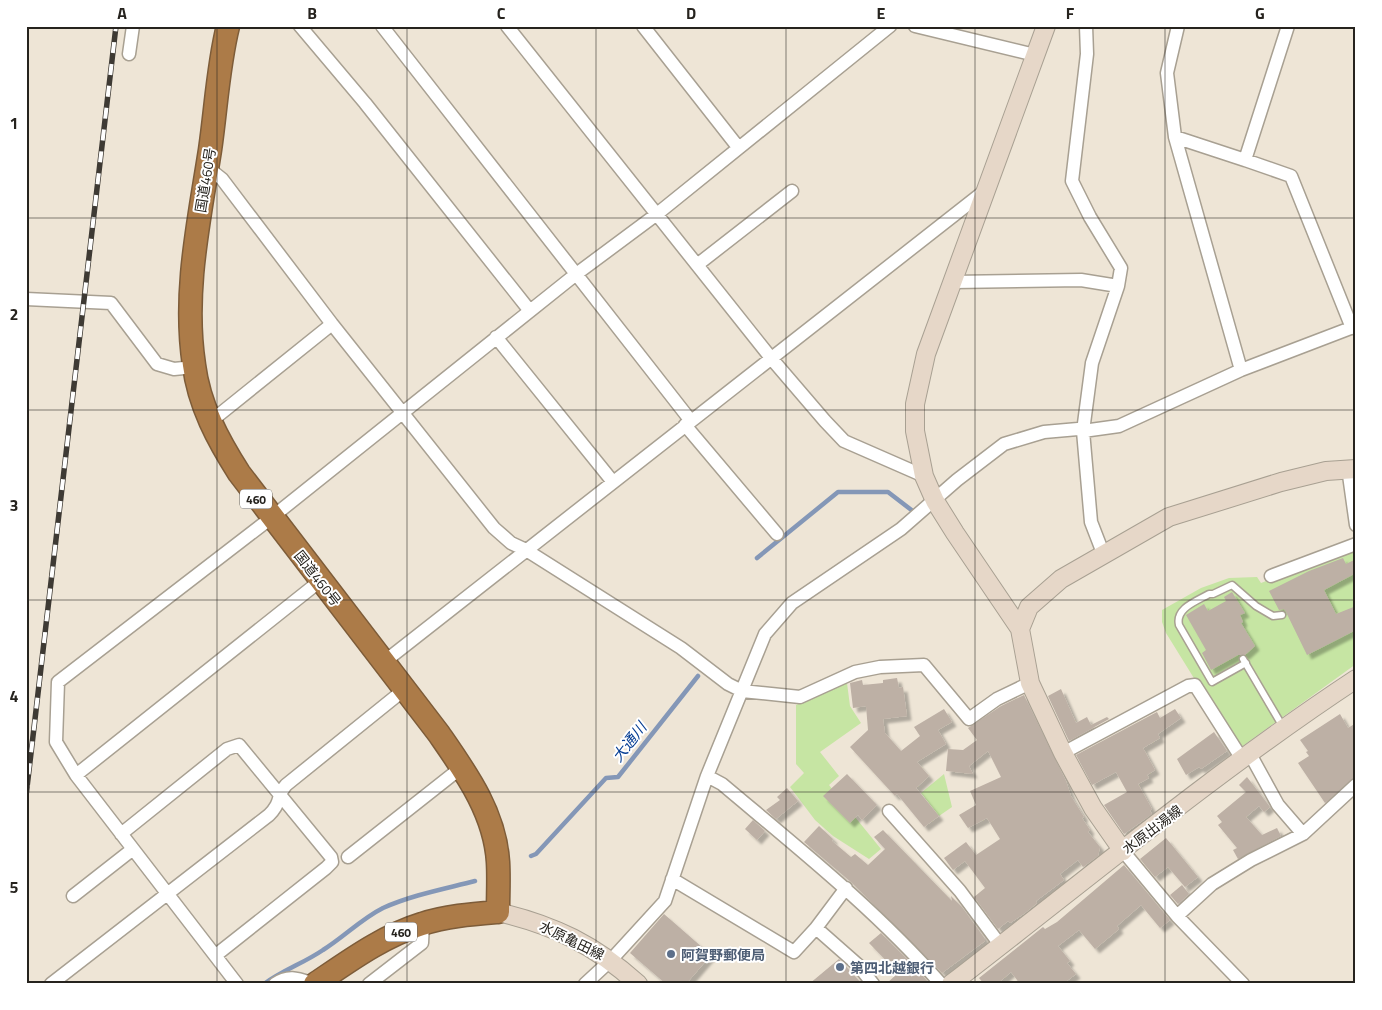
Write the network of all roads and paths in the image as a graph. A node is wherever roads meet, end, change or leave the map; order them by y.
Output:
1 (133, 26) edge
2 (228, 26) edge
3 (382, 26) edge
4 (643, 26) edge
5 (890, 26) edge
6 (915, 26) edge
7 (1046, 26) edge
8 (1086, 26) edge
9 (1178, 26) edge
10 (1288, 26) edge
11 (510, 27) edge
12 (304, 28) edge
13 (130, 54) dead end
14 (1036, 55) junction
15 (1174, 137) junction
16 (738, 147) junction
17 (1245, 160) junction
18 (207, 167) junction
19 (986, 190) junction
20 (792, 191) dead end
21 (657, 214) junction
22 (697, 265) junction
23 (575, 275) junction
24 (953, 282) junction
25 (1118, 286) junction
26 (26, 300) edge
27 (530, 311) junction
28 (332, 324) junction
29 (1354, 327) edge
30 (496, 337) junction
31 (771, 358) junction
32 (194, 366) junction
33 (1241, 370) junction
34 (402, 413) junction
35 (210, 422) junction
36 (688, 423) junction
37 (1083, 431) junction
38 (1352, 468) edge
39 (924, 476) junction
40 (613, 482) junction
41 (936, 500) junction
42 (271, 518) junction
43 (1356, 525) edge
44 (777, 534) dead end
45 (1356, 544) edge
46 (526, 550) junction
47 (1103, 553) junction
48 (1271, 576) dead end
49 (320, 581) junction
50 (1282, 615) dead end
51 (1020, 629) junction
52 (384, 662) junction
53 (1356, 679) edge
54 (1030, 683) junction
55 (405, 689) junction
56 (742, 691) junction
57 (1284, 728) junction
58 (1063, 753) junction
59 (1246, 757) junction
60 (462, 767) junction
61 (76, 775) junction
62 (707, 776) junction
63 (1356, 785) edge
64 (280, 794) junction
65 (889, 811) dead end
66 (121, 834) junction
67 (1303, 834) junction
68 (133, 849) junction
69 (1123, 851) junction
70 (348, 857) dead end
71 (672, 879) junction
72 (846, 888) junction
73 (168, 894) junction
74 (73, 896) dead end
75 (498, 912) junction
76 (1177, 916) junction
77 (423, 923) junction
78 (816, 928) junction
79 (1001, 946) junction
80 (216, 955) junction
81 (611, 960) junction
82 (51, 984) edge
83 (237, 984) edge
84 (275, 984) edge
85 (314, 984) edge
86 (369, 984) edge
87 (585, 984) edge
88 (638, 984) edge
89 (873, 984) edge
90 (941, 984) edge
91 (951, 984) edge
92 (1243, 984) edge

1 - 13 street
2 - 18 highway, 国道460号 / 460
3 - 23 street
4 - 16 street
5 - 16 street
6 - 14 street
7 - 14 street
8 - 25 street
9 - 15 street
10 - 17 street
11 - 21 street
12 - 27 street
14 - 19 street
15 - 17 street
15 - 33 street
16 - 21 street
17 - 29 street
18 - 28 street
18 - 32 highway, 国道460号 / 460
19 - 24 street
19 - 31 street
20 - 22 street
21 - 22 street
21 - 23 street
22 - 31 street
23 - 27 street
23 - 36 street
24 - 25 street
24 - 39 street
25 - 37 street
26 - 32 street
27 - 30 street
28 - 34 street
28 - 35 street
29 - 33 street
30 - 34 street
30 - 40 street
31 - 36 street
31 - 39 street
32 - 35 highway, 国道460号 / 460
33 - 37 street
34 - 42 street
34 - 46 street
35 - 42 highway, 国道460号 / 460
36 - 40 street
36 - 44 street
37 - 41 street
37 - 47 street
38 - 43 street
38 - 47 street
39 - 41 street
40 - 46 street
41 - 51 street
41 - 56 street
42 - 49 highway, 国道460号 / 460
42 - 61 street
45 - 48 street
46 - 52 street
46 - 56 street
47 - 51 street
49 - 52 highway, 国道460号 / 460
49 - 61 street
50 - 57 lane
51 - 54 street
52 - 55 highway, 国道460号 / 460
53 - 57 street, 水原出湯線
54 - 56 street
54 - 58 street
55 - 60 highway, 国道460号 / 460
55 - 64 street
56 - 62 street
57 - 59 street, 水原出湯線
58 - 59 street
58 - 69 street
59 - 67 street
59 - 69 street, 水原出湯線
60 - 70 street
60 - 75 highway, 国道460号 / 460
61 - 66 street
62 - 71 street
62 - 72 street
63 - 67 street
64 - 66 street
64 - 73 street
64 - 80 street
65 - 79 street
66 - 68 street
67 - 76 street
68 - 73 street
68 - 74 street
69 - 76 street
69 - 79 street, 水原出湯線
71 - 78 street
71 - 81 street
72 - 78 street
72 - 90 street
73 - 80 street
73 - 82 street
75 - 77 highway, 460
75 - 81 street, 水原亀田線
76 - 92 street
77 - 85 highway, 460
77 - 86 street
78 - 89 street
79 - 91 street, 水原出湯線
80 - 83 street
81 - 87 street
81 - 88 street, 水原亀田線
84 - 85 street

